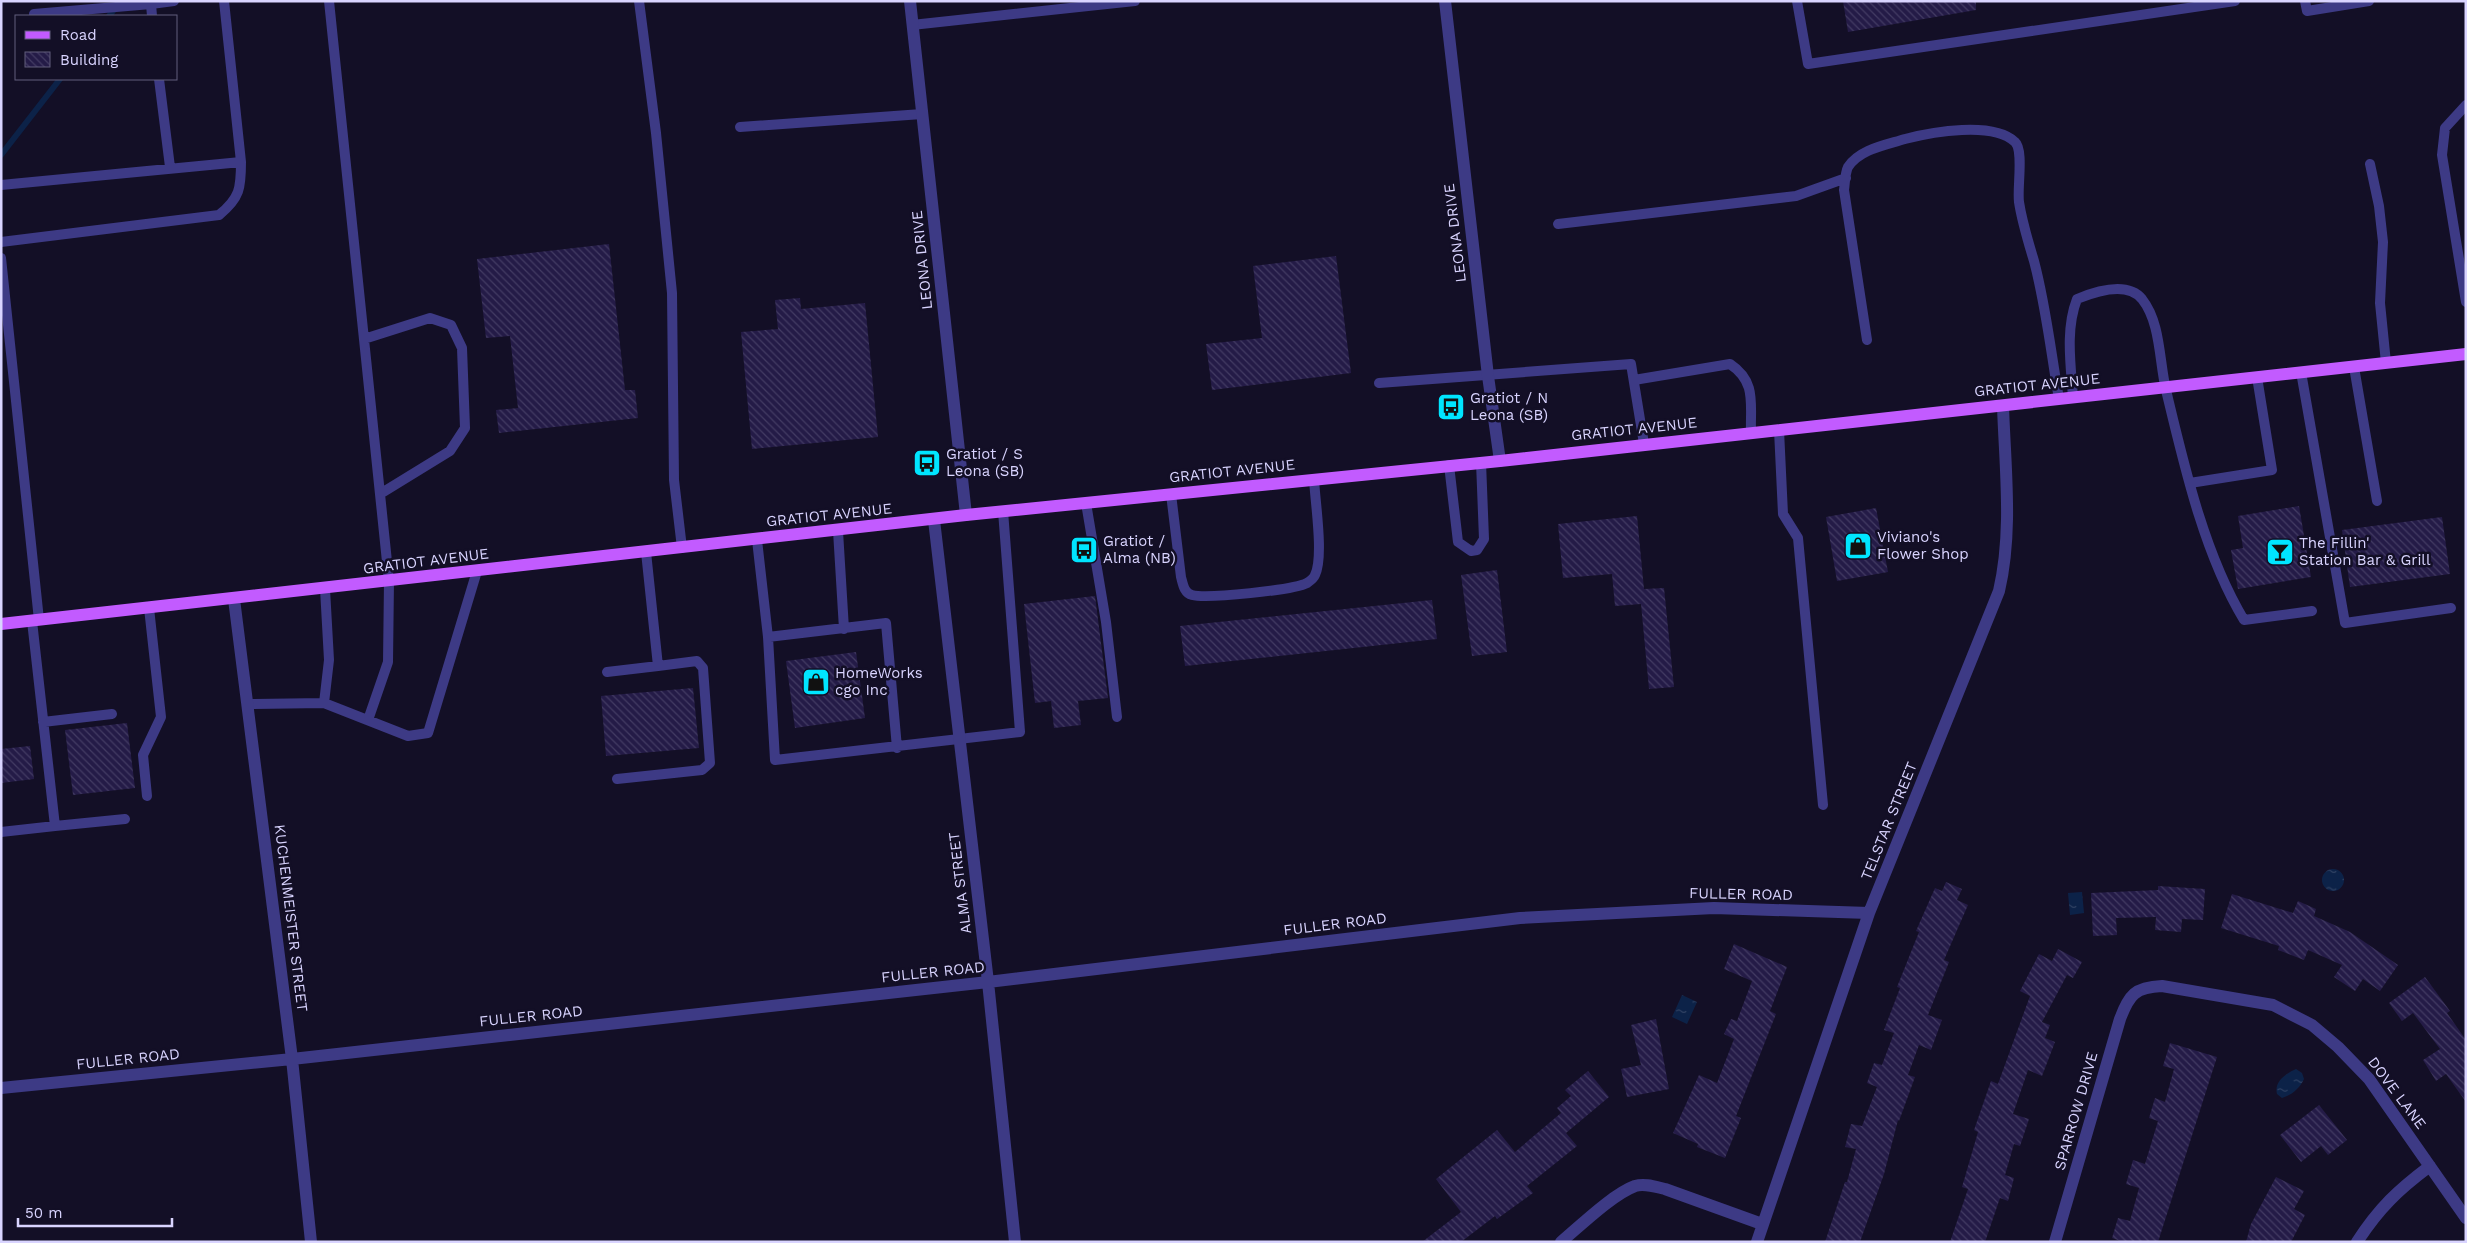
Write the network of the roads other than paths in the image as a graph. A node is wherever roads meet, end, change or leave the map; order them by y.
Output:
1 (174, 1) edge
2 (224, 1) edge
3 (329, 1) edge
4 (639, 1) edge
5 (910, 1) edge
6 (1135, 1) edge
7 (1445, 1) edge
8 (1797, 1) edge
9 (2235, 1) edge
10 (2306, 1) edge
11 (2369, 1) edge
12 (151, 4) junction
13 (34, 14) dead end
14 (152, 15) edge
15 (912, 25) junction
16 (160, 80) edge
17 (2466, 105) edge
18 (922, 114) junction
19 (740, 127) dead end
20 (241, 162) junction
21 (2370, 164) dead end
22 (170, 167) junction
23 (1846, 178) junction
24 (1, 185) edge
25 (1558, 224) dead end
26 (1, 242) edge
27 (1, 258) edge
28 (2466, 302) edge
29 (364, 339) junction
30 (1867, 340) dead end
31 (2466, 354) edge
32 (2386, 363) junction
33 (2354, 367) junction
34 (2301, 372) junction
35 (1488, 376) junction
36 (2257, 377) junction
37 (1634, 380) junction
38 (1378, 383) dead end
39 (2165, 387) junction
40 (2073, 398) junction
41 (2059, 399) junction
42 (2003, 406) junction
43 (1779, 430) junction
44 (1751, 433) junction
45 (1644, 444) junction
46 (1500, 460) junction
47 (1482, 462) junction
48 (1449, 465) junction
49 (1314, 479) junction
50 (2190, 483) junction
51 (380, 494) junction
52 (1171, 494) junction
53 (2377, 501) dead end
54 (1086, 503) junction
55 (1003, 511) junction
56 (966, 515) junction
57 (934, 520) junction
58 (838, 531) junction
59 (757, 540) junction
60 (682, 548) junction
61 (646, 552) junction
62 (477, 572) junction
63 (389, 582) junction
64 (325, 589) junction
65 (234, 599) junction
66 (149, 608) junction
67 (2450, 608) dead end
68 (2312, 611) dead end
69 (35, 620) junction
70 (1, 624) edge
71 (844, 628) junction
72 (768, 637) junction
73 (658, 666) junction
74 (607, 672) dead end
75 (324, 703) junction
76 (247, 704) junction
77 (112, 714) dead end
78 (1117, 717) dead end
79 (368, 720) junction
80 (43, 722) junction
81 (959, 738) junction
82 (897, 748) junction
83 (618, 780) dead end
84 (147, 796) dead end
85 (1823, 805) dead end
86 (126, 819) dead end
87 (54, 826) junction
88 (1, 832) edge
89 (1870, 913) junction
90 (988, 982) junction
91 (2134, 993) joint
92 (292, 1059) junction
93 (1, 1088) edge
94 (2430, 1166) junction
95 (2466, 1218) edge
96 (1762, 1224) junction
97 (312, 1242) edge
98 (1015, 1242) edge
99 (1561, 1242) edge
100 (1756, 1242) edge
101 (2055, 1242) edge
102 (2357, 1242) edge

1 - 12 lane
2 - 20 lane
3 - 29 lane
4 - 60 lane
5 - 15 street, LEONA DRIVE
6 - 15 lane
7 - 35 street, LEONA DRIVE
8 - 9 lane
10 - 11 lane
12 - 13 lane
12 - 14 lane
15 - 18 street, LEONA DRIVE
16 - 22 lane
17 - 28 lane
18 - 19 lane
18 - 56 street, LEONA DRIVE
20 - 22 lane
20 - 26 lane
21 - 32 lane
22 - 24 lane
23 - 25 lane
23 - 30 lane
23 - 41 lane
27 - 69 lane
29 - 51 lane
29 - 51 lane
31 - 32 main road, GRATIOT AVENUE
32 - 33 main road, GRATIOT AVENUE
33 - 34 main road, GRATIOT AVENUE
33 - 53 lane
34 - 36 main road, GRATIOT AVENUE
34 - 67 lane
35 - 37 lane
35 - 38 lane
35 - 46 street, LEONA DRIVE
36 - 39 main road, GRATIOT AVENUE
36 - 50 lane
37 - 44 lane
37 - 45 lane
39 - 40 main road, GRATIOT AVENUE
39 - 40 lane
39 - 50 lane
40 - 41 main road, GRATIOT AVENUE
41 - 42 main road, GRATIOT AVENUE
42 - 43 main road, GRATIOT AVENUE
42 - 89 street, TELSTAR STREET
43 - 44 main road, GRATIOT AVENUE
43 - 85 lane
44 - 45 main road, GRATIOT AVENUE
45 - 46 main road, GRATIOT AVENUE
46 - 47 main road, GRATIOT AVENUE
47 - 48 main road, GRATIOT AVENUE
47 - 48 lane
48 - 49 main road, GRATIOT AVENUE
49 - 52 main road, GRATIOT AVENUE
49 - 52 lane
50 - 68 lane
51 - 63 lane
52 - 54 main road, GRATIOT AVENUE
54 - 55 main road, GRATIOT AVENUE
54 - 78 lane
55 - 56 main road, GRATIOT AVENUE
55 - 81 lane
56 - 57 main road, GRATIOT AVENUE
57 - 58 main road, GRATIOT AVENUE
57 - 81 street, ALMA STREET
58 - 59 main road, GRATIOT AVENUE
58 - 71 lane
59 - 60 main road, GRATIOT AVENUE
59 - 72 lane
60 - 61 main road, GRATIOT AVENUE
61 - 62 main road, GRATIOT AVENUE
61 - 73 lane
62 - 63 main road, GRATIOT AVENUE
62 - 79 lane
63 - 64 main road, GRATIOT AVENUE
63 - 79 lane
64 - 65 main road, GRATIOT AVENUE
64 - 75 lane
65 - 66 main road, GRATIOT AVENUE
65 - 76 street, KUCHENMEISTER STREET
66 - 69 main road, GRATIOT AVENUE
66 - 84 lane
69 - 70 main road, GRATIOT AVENUE
69 - 80 lane
71 - 72 lane
71 - 82 lane
72 - 82 lane
73 - 74 lane
73 - 83 lane
75 - 76 lane
75 - 79 lane
76 - 92 street, KUCHENMEISTER STREET
77 - 80 lane
80 - 87 lane
81 - 82 lane
81 - 90 street, ALMA STREET
86 - 87 lane
87 - 88 lane
89 - 90 street, FULLER ROAD
89 - 96 street, TELSTAR STREET
90 - 92 street, FULLER ROAD
90 - 98 street, ALMA STREET
91 - 94 street, DOVE LANE
91 - 101 street, SPARROW DRIVE
92 - 93 street, FULLER ROAD
92 - 97 street, KUCHENMEISTER STREET
94 - 95 street, DOVE LANE
94 - 102 street
96 - 99 street
96 - 100 street, TELSTAR STREET

